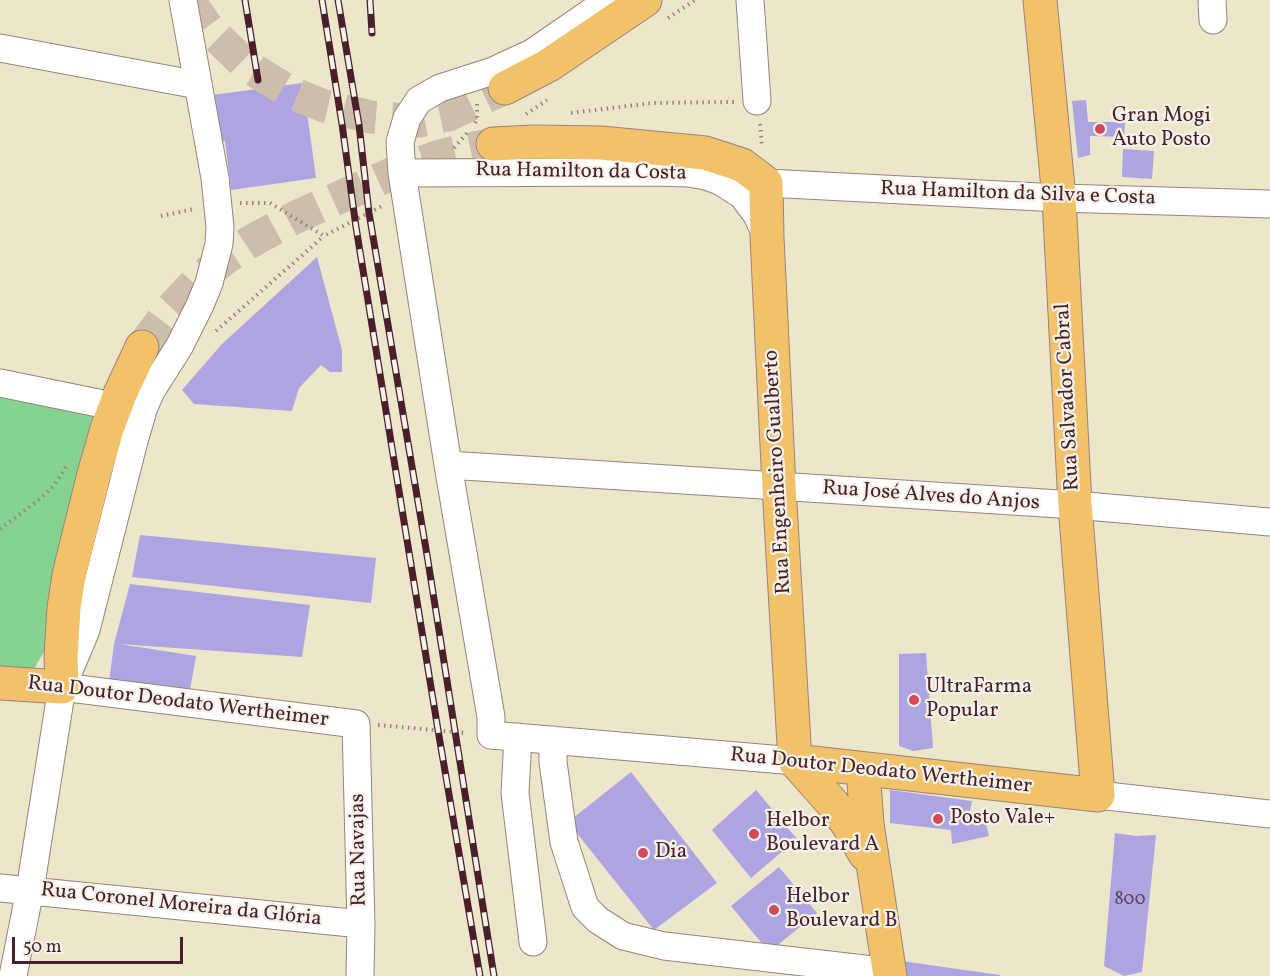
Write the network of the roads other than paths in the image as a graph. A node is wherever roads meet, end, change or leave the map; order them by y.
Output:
1 (183, 0) edge
2 (609, 0) edge
3 (645, 0) edge
4 (750, 0) edge
5 (1040, 0) edge
6 (0, 48) edge
7 (198, 85) junction
8 (505, 88) tunnel mouth
9 (758, 101) road end
10 (486, 128) tunnel mouth
11 (766, 183) junction
12 (404, 184) junction
13 (1059, 198) junction
14 (1270, 204) edge
15 (766, 237) junction
16 (142, 347) tunnel mouth
17 (0, 383) edge
18 (98, 403) dead end
19 (448, 465) junction
20 (778, 487) junction
21 (1075, 506) junction
22 (1270, 522) edge
23 (0, 682) edge
24 (62, 687) junction
25 (356, 724) joint
26 (518, 738) junction
27 (552, 740) junction
28 (795, 761) junction
29 (863, 769) junction
30 (1098, 795) junction
31 (1270, 814) edge
32 (872, 866) junction
33 (0, 888) edge
34 (30, 890) junction
35 (361, 924) junction
36 (533, 942) dead end
37 (890, 974) edge
38 (13, 976) edge
39 (360, 976) edge

1 - 7 street
2 - 12 street
3 - 8 main road
4 - 9 street
5 - 13 main road, Rua Salvador Cabral
6 - 7 street
7 - 24 street
10 - 11 main road
11 - 13 street, Rua Hamilton da Silva e Costa
11 - 15 main road, Rua Engenheiro Gualberto
12 - 15 street, Rua Hamilton da Costa
12 - 19 street
13 - 14 street, Rua Hamilton da Silva e Costa
13 - 21 main road, Rua Salvador Cabral
15 - 20 main road, Rua Engenheiro Gualberto
16 - 24 main road
17 - 18 street
19 - 20 street, Rua José Alves do Anjos
19 - 26 street, Rua Doutor Deodato Wertheimer
20 - 21 street, Rua José Alves do Anjos
20 - 28 main road, Rua Engenheiro Gualberto
21 - 22 street, Rua José Alves do Anjos
21 - 30 main road, Rua Salvador Cabral
23 - 24 main road, Rua Doutor Deodato Wertheimer
24 - 25 street, Rua Doutor Deodato Wertheimer
24 - 34 street
25 - 35 street, Rua Navajas
26 - 27 street, Rua Doutor Deodato Wertheimer
26 - 36 street
27 - 28 street, Rua Doutor Deodato Wertheimer
27 - 37 street
28 - 29 main road, Rua Doutor Deodato Wertheimer
28 - 32 main road
29 - 30 main road, Rua Doutor Deodato Wertheimer
29 - 32 main road
30 - 31 street, Rua Doutor Deodato Wertheimer
32 - 37 main road
33 - 34 street, Rua Coronel Moreira da Glória
34 - 35 street, Rua Coronel Moreira da Glória
34 - 38 street
35 - 39 street, Rua Navajas

